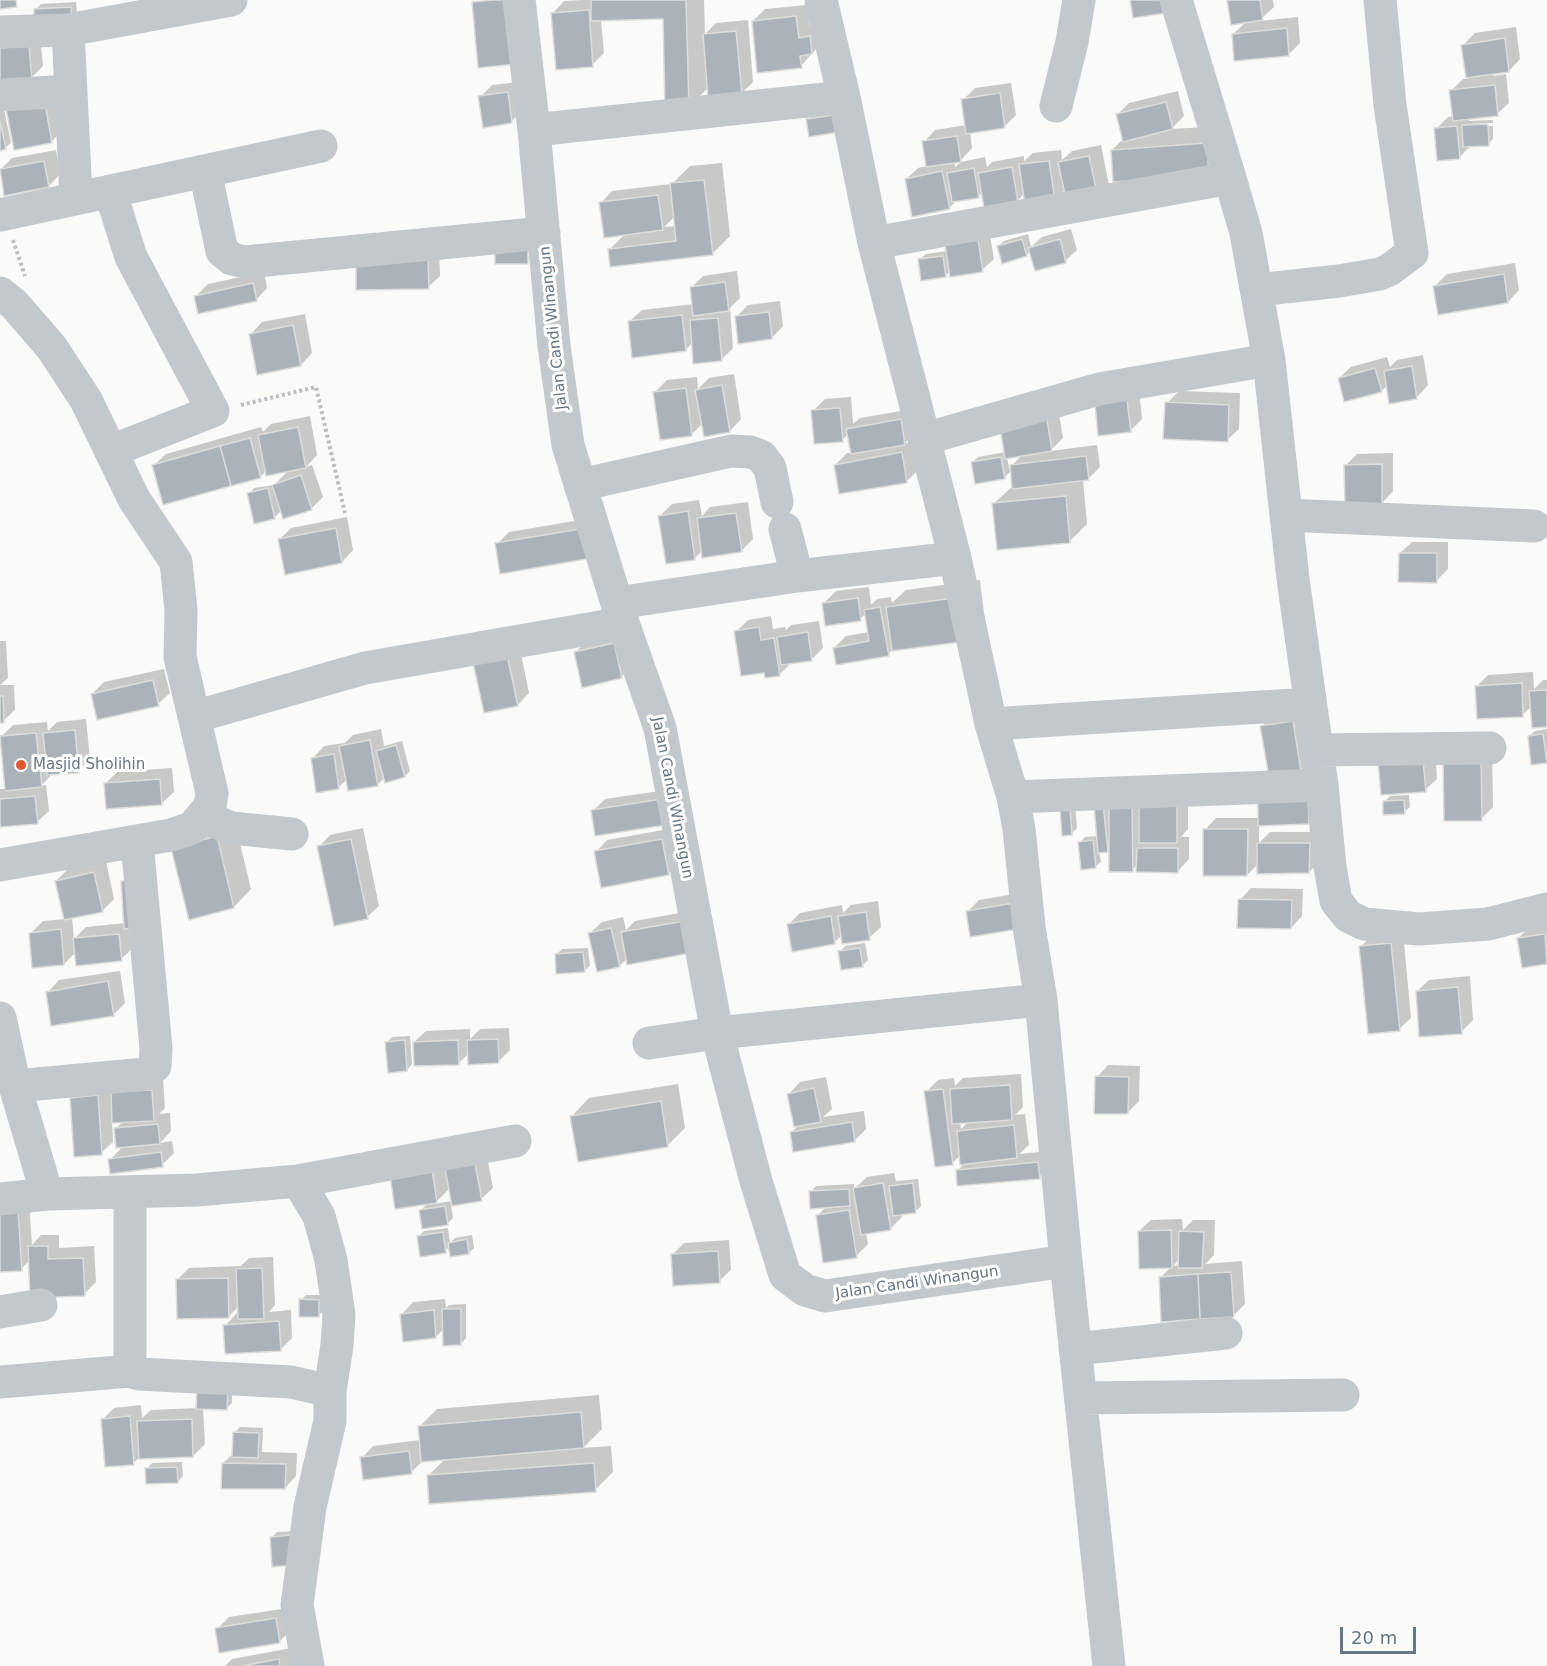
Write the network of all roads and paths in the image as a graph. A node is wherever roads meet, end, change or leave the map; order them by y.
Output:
1 (231, 0) edge
2 (519, 0) edge
3 (821, 0) edge
4 (1079, 0) edge
5 (1176, 0) edge
6 (1380, 0) edge
7 (68, 30) junction
8 (0, 32) edge
9 (71, 91) junction
10 (0, 95) edge
11 (844, 98) junction
12 (1056, 106) dead end
13 (534, 130) junction
14 (321, 146) dead end
15 (205, 171) junction
16 (1230, 178) junction
17 (110, 191) junction
18 (76, 198) junction
19 (2, 214) edge
20 (544, 233) junction
21 (874, 243) junction
22 (15, 290) edge
23 (1257, 290) junction
24 (1269, 360) junction
25 (213, 411) junction
26 (924, 439) junction
27 (111, 451) junction
28 (580, 485) junction
29 (345, 513) dead end
30 (1286, 515) junction
31 (1534, 526) dead end
32 (955, 558) junction
33 (797, 576) junction
34 (620, 613) junction
35 (1310, 704) junction
36 (194, 717) junction
37 (992, 724) junction
38 (1490, 748) dead end
39 (1317, 750) junction
40 (1322, 785) junction
41 (1013, 797) junction
42 (203, 816) junction
43 (292, 834) dead end
44 (137, 842) junction
45 (0, 865) edge
46 (1547, 909) edge
47 (1041, 1000) junction
48 (0, 1026) edge
49 (717, 1033) junction
50 (649, 1043) dead end
51 (15, 1086) junction
52 (515, 1141) dead end
53 (298, 1181) junction
54 (130, 1192) junction
55 (47, 1194) junction
56 (0, 1198) edge
57 (1066, 1262) junction
58 (40, 1305) dead end
59 (0, 1312) edge
60 (1226, 1333) dead end
61 (1075, 1349) junction
62 (130, 1371) junction
63 (0, 1382) edge
64 (330, 1391) junction
65 (1343, 1395) dead end
66 (1081, 1398) junction
67 (308, 1666) edge
68 (1109, 1666) edge

1 - 7 street
2 - 13 street, Jalan Candi Winangun
3 - 11 street
4 - 12 street
5 - 16 street
6 - 23 street
7 - 8 street
7 - 9 street
9 - 10 street
9 - 18 street
11 - 13 street
11 - 21 street
13 - 20 street, Jalan Candi Winangun
14 - 15 street
15 - 17 street
15 - 20 street
16 - 21 street
16 - 23 street
17 - 18 street
17 - 25 street
18 - 19 street
19 - 22 path
20 - 28 street, Jalan Candi Winangun
21 - 26 street
22 - 27 street
23 - 24 street
24 - 26 street
24 - 30 street
25 - 27 street
25 - 29 path
26 - 32 street
27 - 36 street
28 - 33 street
28 - 34 street, Jalan Candi Winangun
30 - 31 street
30 - 35 street
32 - 33 street
32 - 37 street
33 - 34 street
34 - 36 street
34 - 49 street, Jalan Candi Winangun
35 - 37 street
35 - 39 street
36 - 42 street
37 - 41 street
38 - 39 street
39 - 40 street
40 - 41 street
40 - 46 street
41 - 47 street
42 - 43 street
42 - 44 street
44 - 45 street
44 - 51 street
47 - 49 street
47 - 57 street
48 - 51 street
49 - 50 street
49 - 57 street, Jalan Candi Winangun
51 - 55 street
52 - 53 street
53 - 54 street
53 - 64 street
54 - 55 street
54 - 62 street
55 - 56 street
57 - 61 street
58 - 59 street
60 - 61 street
61 - 66 street
62 - 63 street
62 - 64 street
64 - 67 street
65 - 66 street
66 - 68 street

